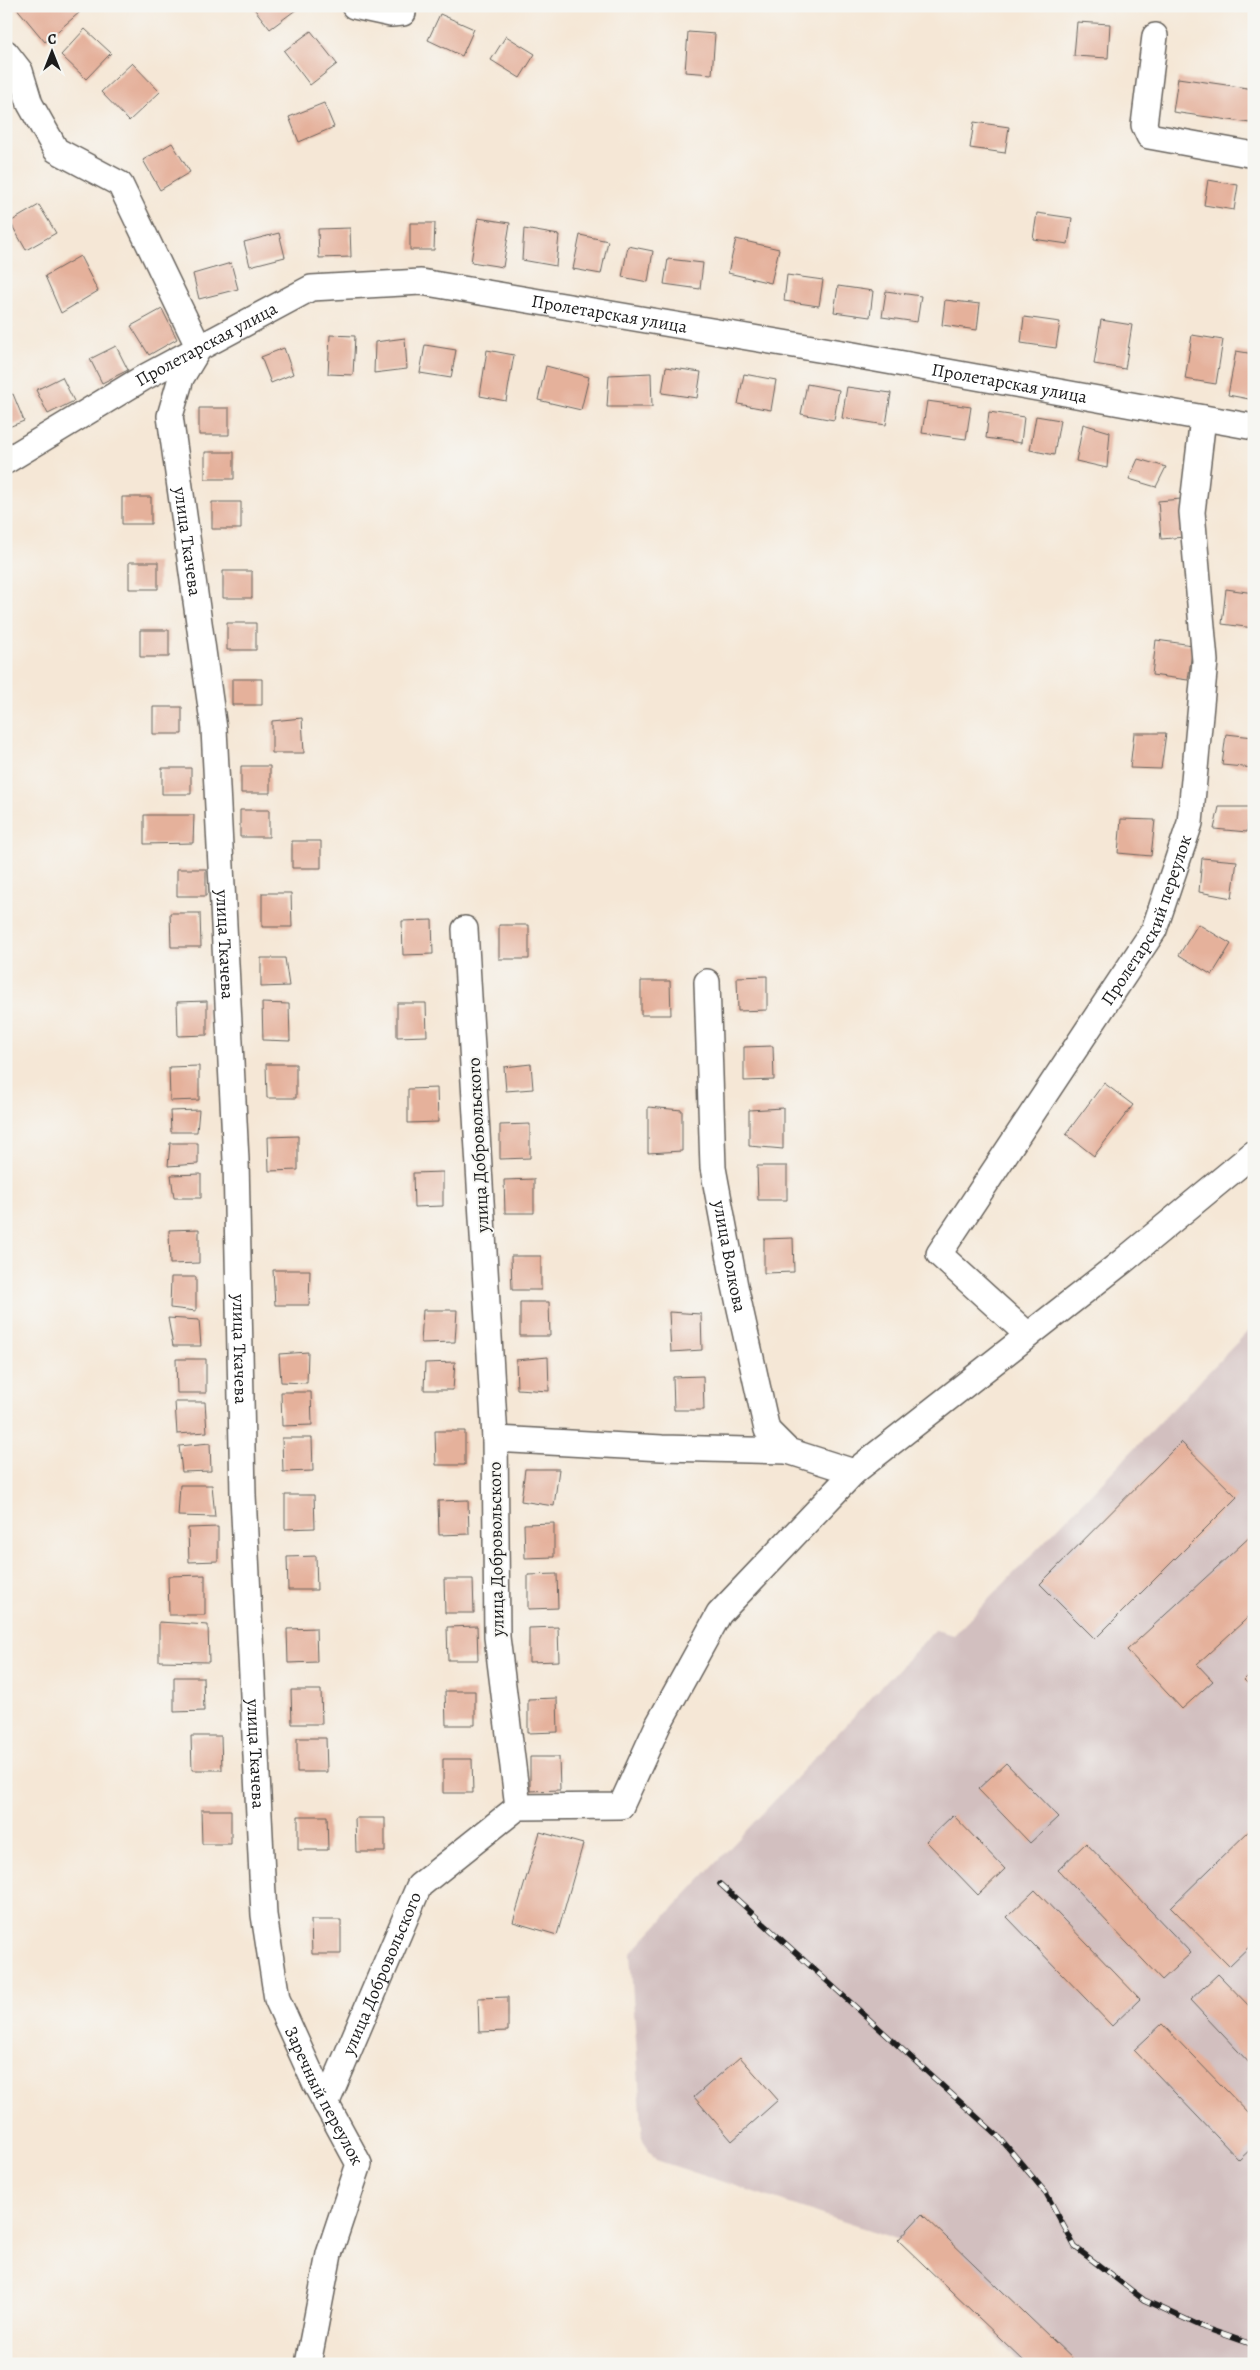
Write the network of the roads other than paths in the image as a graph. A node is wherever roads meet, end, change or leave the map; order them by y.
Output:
1 (354, 6) edge
2 (403, 13) dead end
3 (1155, 36) dead end
4 (6, 53) edge
5 (1254, 155) edge
6 (199, 348) junction
7 (1203, 418) junction
8 (1254, 427) edge
9 (6, 461) edge
10 (465, 929) dead end
11 (707, 982) dead end
12 (1254, 1153) edge
13 (1028, 1335) junction
14 (495, 1439) junction
15 (788, 1451) junction
16 (854, 1472) junction
17 (518, 1807) junction
18 (264, 1915) joint
19 (326, 2104) junction
20 (308, 2364) edge

1 - 2 street
3 - 5 street
4 - 6 street
6 - 7 street, Пролетарская улица
6 - 9 street, Пролетарская улица
6 - 18 street, улица Ткачева
7 - 8 street, Пролетарская улица
7 - 13 street, Пролетарский переулок
10 - 14 street, улица Добровольского
11 - 15 street, улица Волкова
12 - 13 street
13 - 16 street
14 - 15 street
14 - 17 street, улица Добровольского
15 - 16 street, улица Волкова
16 - 17 street
17 - 19 street, улица Добровольского
18 - 19 street, Заречный переулок
19 - 20 street, Заречный переулок

